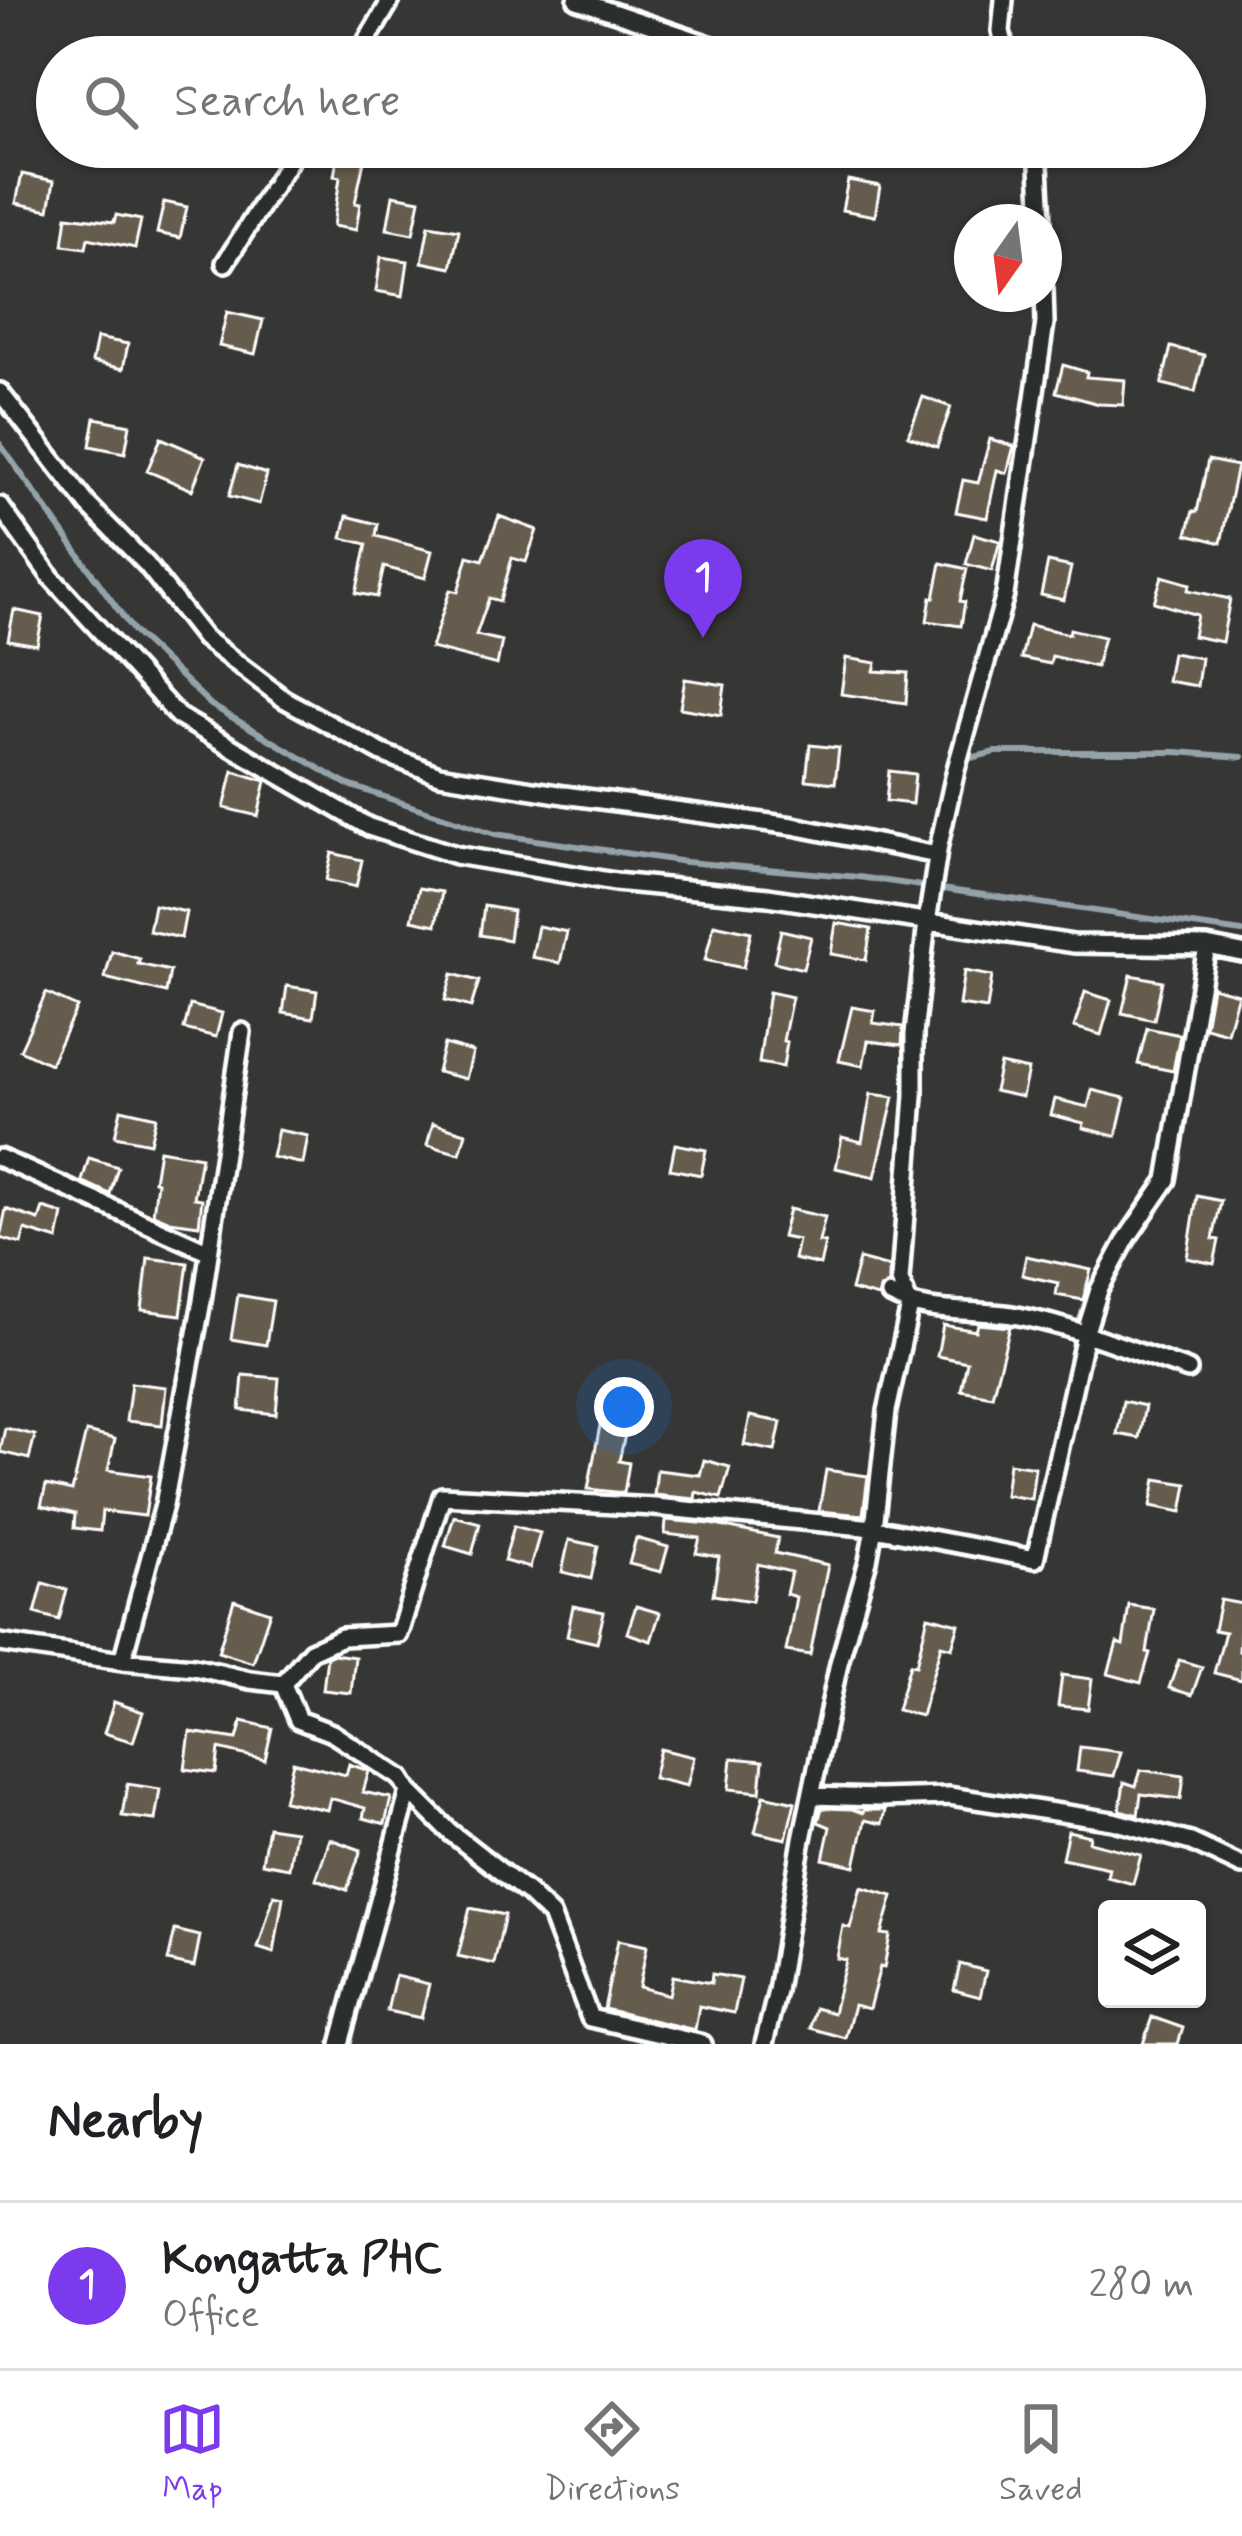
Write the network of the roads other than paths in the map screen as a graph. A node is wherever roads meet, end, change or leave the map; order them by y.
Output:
1 (392, 0) edge
2 (577, 0) edge
3 (1004, 0) edge
4 (370, 36) edge
5 (684, 36) edge
6 (1002, 36) edge
7 (285, 168) edge
8 (1039, 168) edge
9 (1041, 204) edge
10 (226, 263) dead end
11 (1045, 312) edge
12 (0, 392) edge
13 (0, 506) edge
14 (937, 855) junction
15 (928, 913) junction
16 (1207, 946) junction
17 (1242, 953) edge
18 (242, 1032) dead end
19 (0, 1158) edge
20 (207, 1251) junction
21 (890, 1295) dead end
22 (910, 1306) junction
23 (1085, 1335) junction
24 (1188, 1370) dead end
25 (874, 1528) junction
26 (0, 1643) edge
27 (122, 1661) junction
28 (283, 1684) junction
29 (409, 1791) junction
30 (811, 1796) junction
31 (1242, 1866) edge
32 (340, 2044) edge
33 (703, 2044) edge
34 (764, 2044) edge

1 - 4 street
2 - 5 street
3 - 6 street
7 - 10 street
8 - 9 street
11 - 14 street
12 - 14 street
13 - 15 street
14 - 15 street
15 - 16 street
15 - 22 street
16 - 17 street
16 - 23 street
18 - 20 street
19 - 20 street
20 - 27 street
21 - 22 street
22 - 23 street
22 - 25 street
23 - 24 street
23 - 25 street
25 - 28 street
25 - 30 street
26 - 27 street
27 - 28 street
28 - 29 street
29 - 32 street
29 - 33 street
30 - 31 street
30 - 34 street

